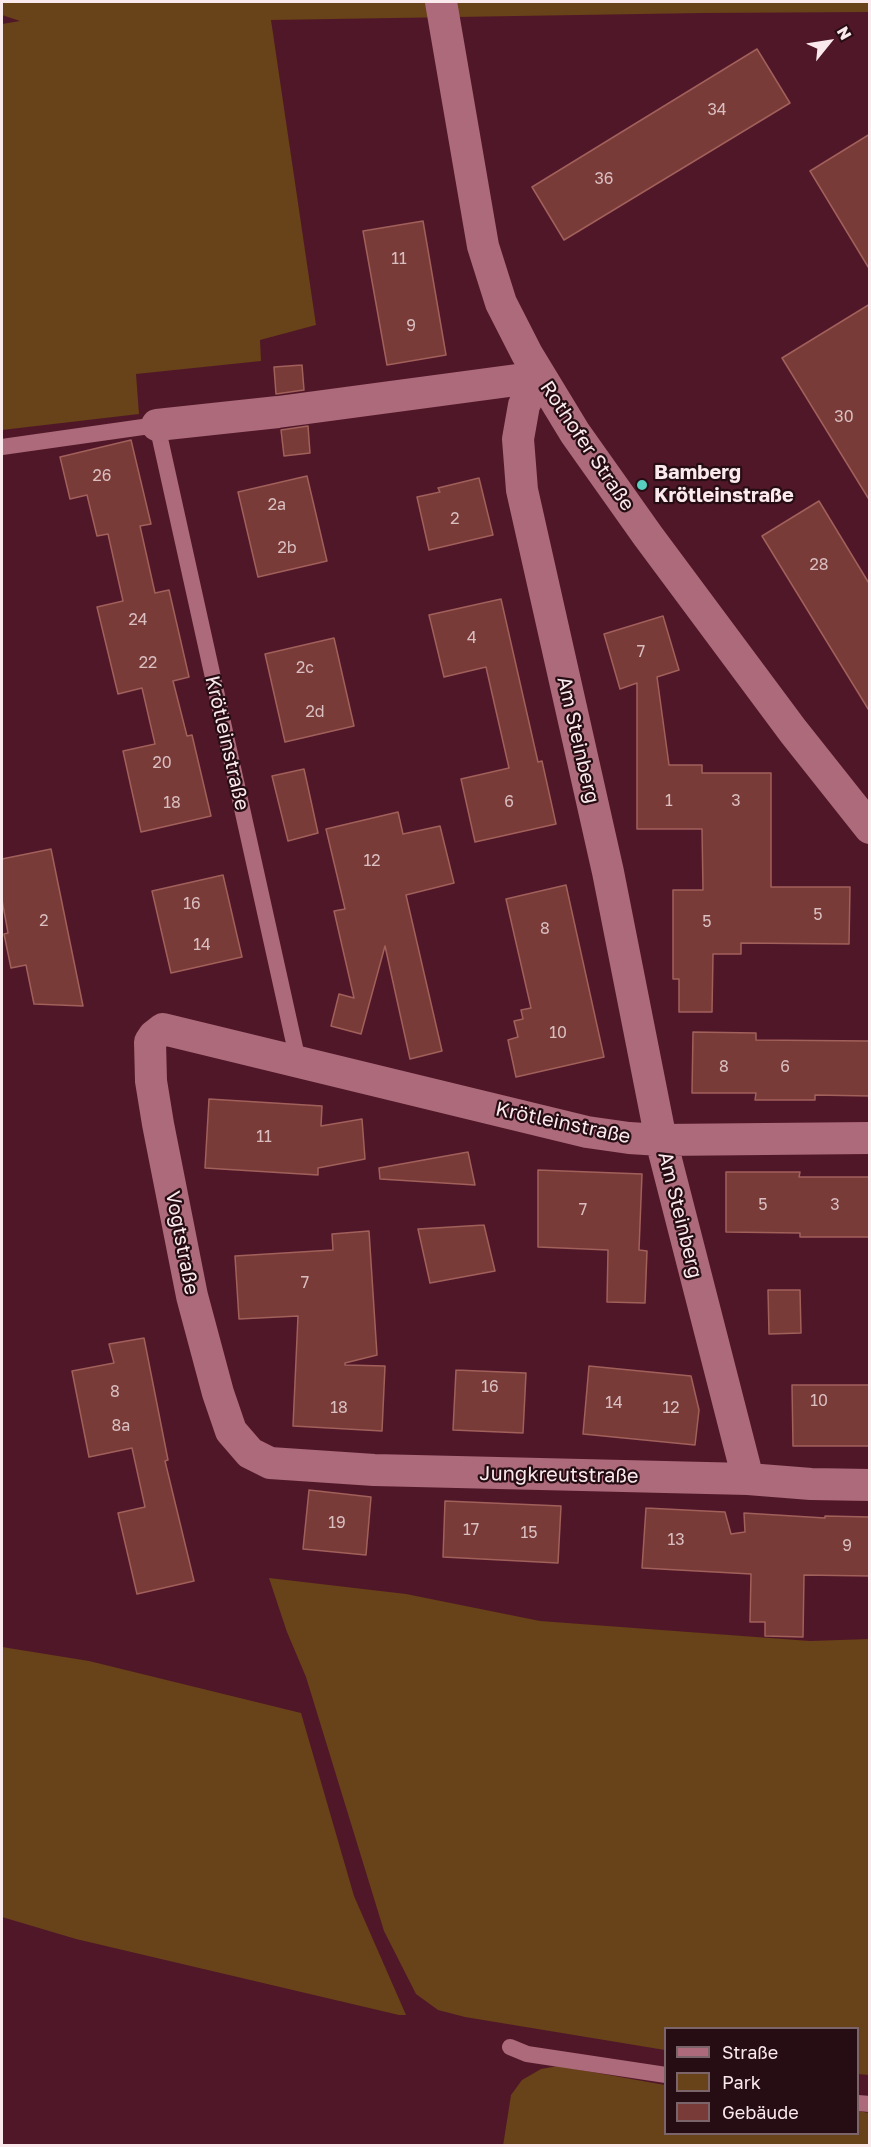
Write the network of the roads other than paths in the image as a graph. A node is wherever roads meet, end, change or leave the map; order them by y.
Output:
1 (441, 2) edge
2 (539, 377) junction
3 (157, 425) junction
4 (2, 447) edge
5 (870, 828) edge
6 (163, 1029) joint
7 (298, 1061) junction
8 (870, 1138) edge
9 (661, 1140) junction
10 (250, 1453) joint
11 (748, 1479) junction
12 (870, 1485) edge
13 (510, 2047) dead end
14 (664, 2075) edge

1 - 2 street, Rothofer Straße
2 - 3 street
2 - 5 street, Rothofer Straße
2 - 9 street, Am Steinberg
3 - 4 lane
3 - 7 lane, Krötleinstraße
6 - 7 street, Krötleinstraße
6 - 10 street, Vogtstraße
7 - 9 street, Krötleinstraße
8 - 9 street, Krötleinstraße
9 - 11 street, Am Steinberg
10 - 11 street, Jungkreutstraße
11 - 12 street, Jungkreutstraße
13 - 14 lane

